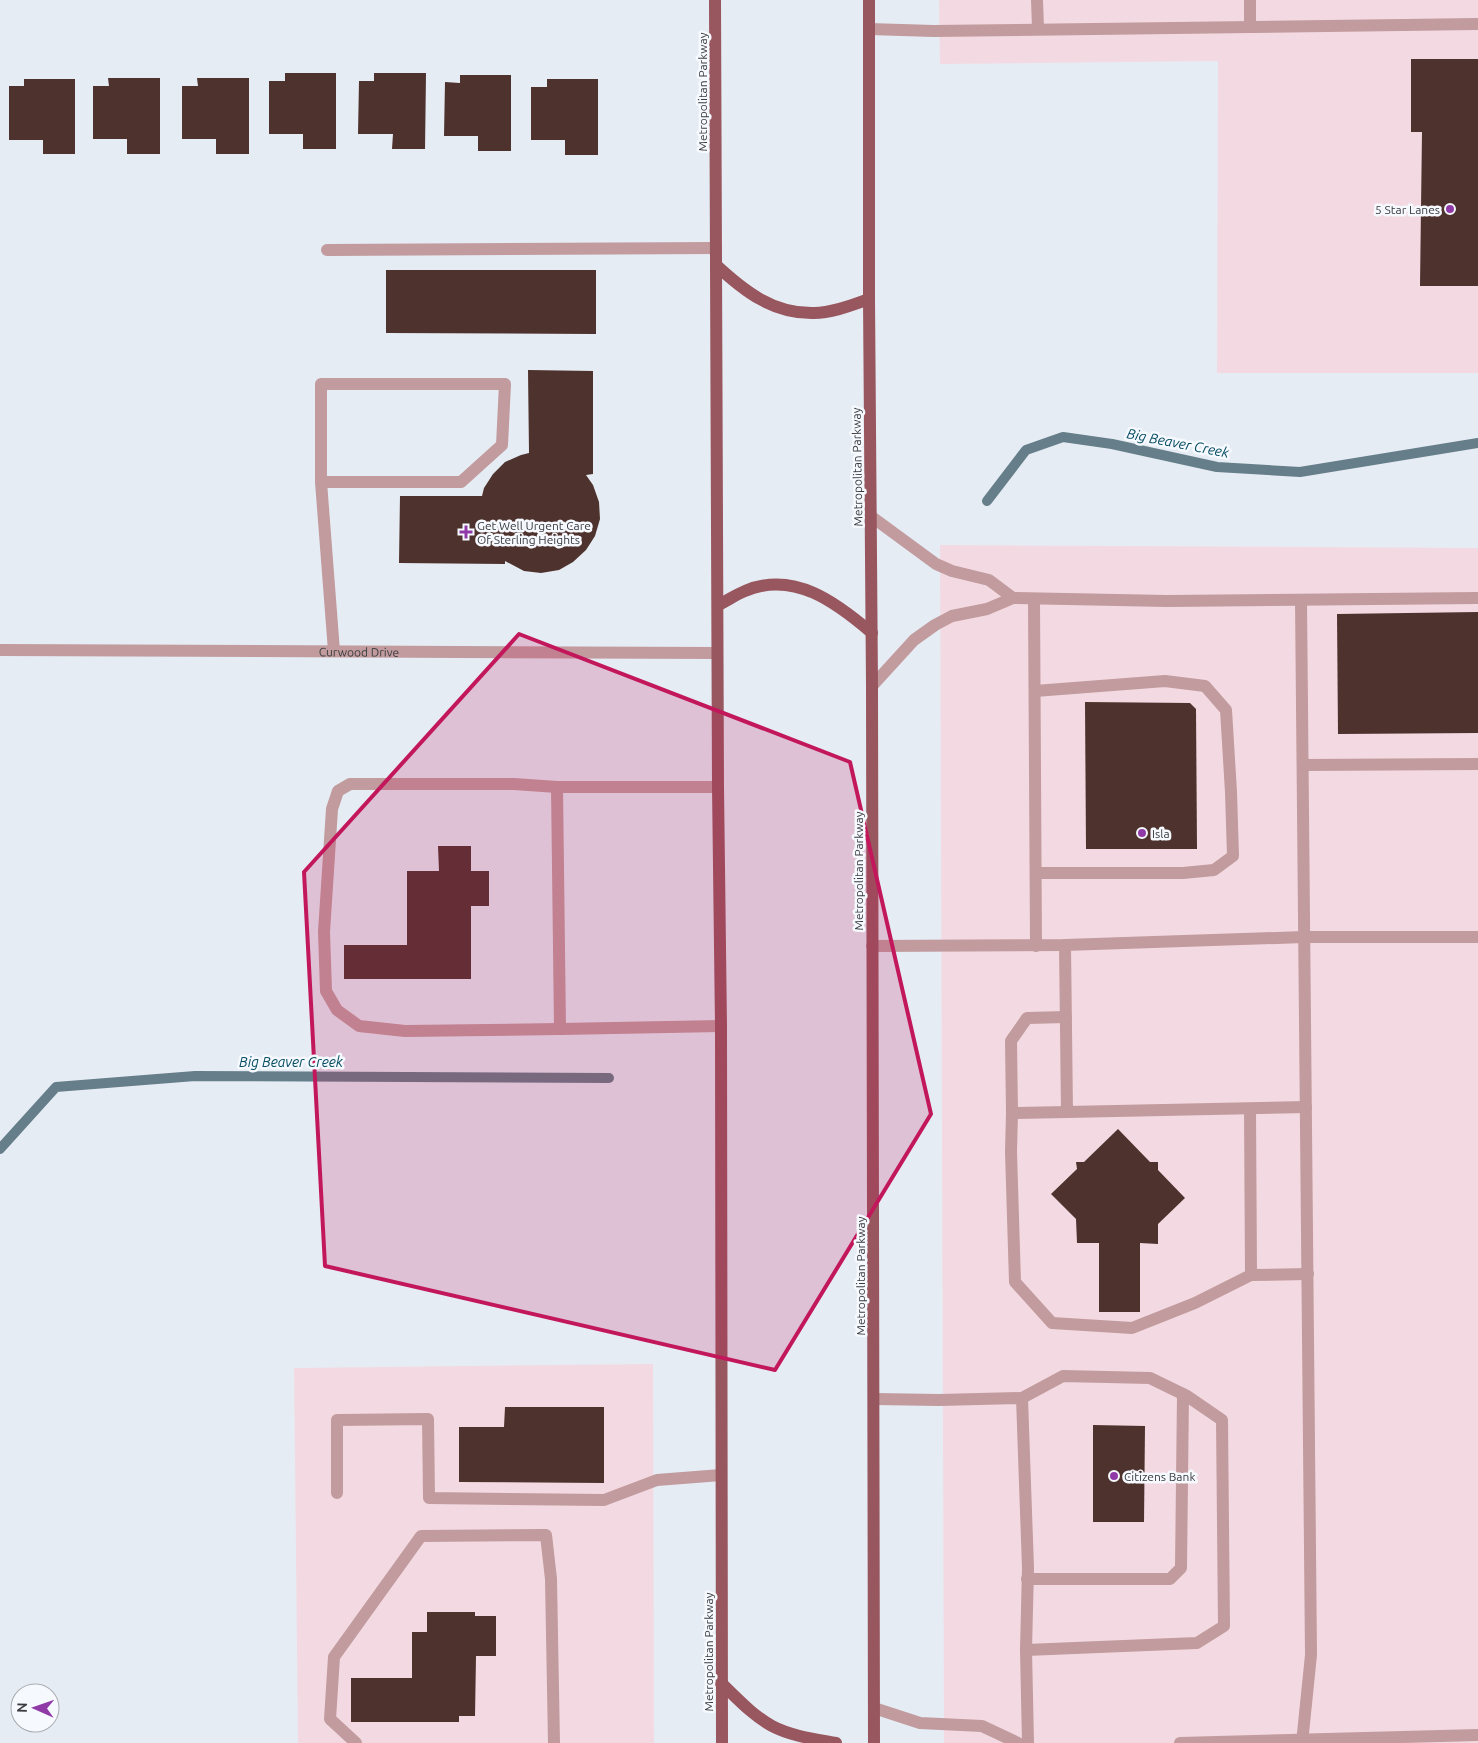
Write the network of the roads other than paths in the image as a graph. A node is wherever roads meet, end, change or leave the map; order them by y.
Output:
1 (715, 0) edge
2 (869, 0) edge
3 (1037, 0) edge
4 (1250, 0) edge
5 (1478, 24) edge
6 (1250, 26) junction
7 (1038, 28) junction
8 (869, 29) junction
9 (716, 248) junction
10 (327, 250) dead end
11 (716, 265) junction
12 (869, 299) junction
13 (321, 482) junction
14 (872, 517) junction
15 (1013, 598) junction
16 (1478, 598) edge
17 (1034, 599) junction
18 (1301, 600) junction
19 (718, 606) junction
20 (872, 633) junction
21 (0, 650) edge
22 (334, 651) junction
23 (718, 653) junction
24 (872, 686) junction
25 (1035, 691) junction
26 (1303, 764) junction
27 (1478, 764) edge
28 (557, 787) junction
29 (718, 787) junction
30 (1036, 873) junction
31 (1304, 937) junction
32 (1478, 937) edge
33 (1065, 945) junction
34 (872, 946) junction
35 (1036, 946) junction
36 (1066, 1017) junction
37 (721, 1026) junction
38 (560, 1029) junction
39 (1306, 1107) junction
40 (1250, 1108) junction
41 (1067, 1112) junction
42 (1012, 1113) junction
43 (1308, 1274) junction
44 (1251, 1276) junction
45 (1183, 1394) junction
46 (1022, 1398) junction
47 (874, 1399) junction
48 (721, 1475) junction
49 (337, 1492) dead end
50 (1027, 1579) junction
51 (1026, 1650) junction
52 (721, 1683) junction
53 (874, 1708) junction
54 (1478, 1735) edge
55 (1302, 1741) edge
56 (356, 1743) edge
57 (554, 1743) edge
58 (722, 1743) edge
59 (836, 1743) edge
60 (874, 1743) edge
61 (1018, 1743) edge
62 (1028, 1743) edge
63 (1180, 1743) edge

1 - 9 main road, Metropolitan Parkway
2 - 8 main road, Metropolitan Parkway
3 - 7 street
4 - 6 street
5 - 6 street
6 - 7 street
7 - 8 street
8 - 12 main road, Metropolitan Parkway
9 - 10 street
9 - 11 main road, Metropolitan Parkway
11 - 12 main road
11 - 19 main road, Metropolitan Parkway
12 - 14 main road, Metropolitan Parkway
13 - 13 street
13 - 22 street
14 - 15 street
14 - 20 main road, Metropolitan Parkway
15 - 17 street
15 - 24 street
16 - 18 street
17 - 18 street
17 - 25 street
18 - 26 street
19 - 20 main road
19 - 23 main road, Metropolitan Parkway
20 - 24 main road, Metropolitan Parkway
21 - 22 street, Curwood Drive
22 - 23 street, Curwood Drive
23 - 29 main road, Metropolitan Parkway
24 - 34 main road, Metropolitan Parkway
25 - 30 street
25 - 30 street
26 - 27 street
26 - 31 street
28 - 29 street
28 - 38 street
28 - 38 street
29 - 37 main road, Metropolitan Parkway
30 - 35 street
31 - 32 street
31 - 33 street
31 - 39 street
33 - 35 street
33 - 36 street
34 - 35 street
34 - 47 main road, Metropolitan Parkway
36 - 41 street
36 - 42 street
37 - 38 street
37 - 48 main road, Metropolitan Parkway
39 - 40 street
39 - 43 street
40 - 41 street
40 - 44 street
41 - 42 street
42 - 44 street
43 - 44 street
43 - 55 street
45 - 46 street
45 - 50 street
45 - 51 street
46 - 47 street
46 - 50 street
47 - 53 main road, Metropolitan Parkway
48 - 49 street
48 - 52 main road, Metropolitan Parkway
50 - 51 street
51 - 62 street
52 - 58 main road, Metropolitan Parkway
52 - 59 main road
53 - 60 main road, Metropolitan Parkway
53 - 61 street
54 - 55 street
55 - 63 street
56 - 57 street

